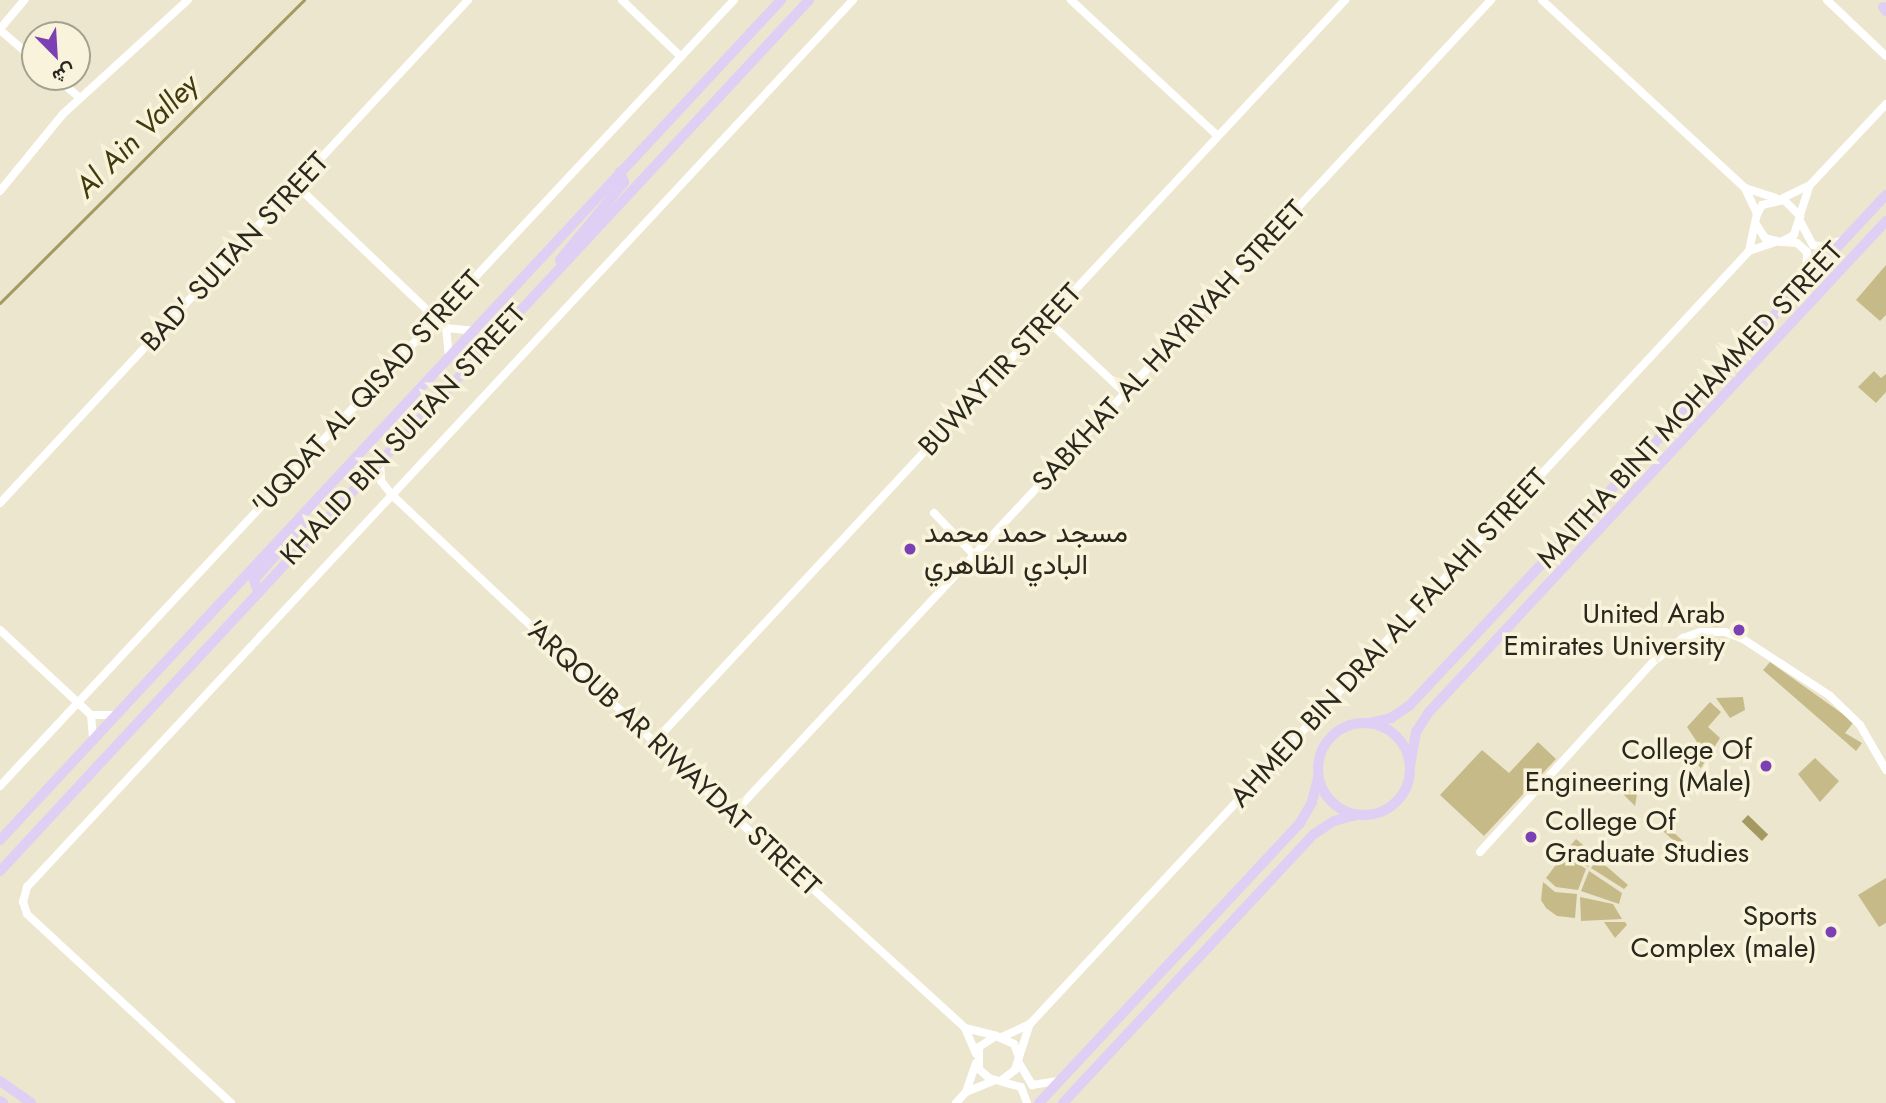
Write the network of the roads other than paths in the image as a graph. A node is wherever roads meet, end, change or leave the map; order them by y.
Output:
1 (24, 0) edge
2 (188, 0) edge
3 (468, 0) edge
4 (622, 0) edge
5 (734, 0) edge
6 (781, 0) edge
7 (809, 0) edge
8 (853, 0) edge
9 (1072, 0) edge
10 (1345, 0) edge
11 (1491, 0) edge
12 (1542, 0) edge
13 (1827, 0) edge
14 (0, 30) edge
15 (21, 48) edge
16 (1886, 56) edge
17 (681, 57) junction
18 (72, 91) edge
19 (80, 98) junction
20 (1886, 104) edge
21 (1218, 136) junction
22 (621, 172) junction
23 (1810, 185) junction
24 (297, 186) junction
25 (1745, 188) junction
26 (0, 191) edge
27 (1886, 195) edge
28 (1778, 199) junction
29 (1757, 214) junction
30 (1800, 218) junction
31 (1886, 221) edge
32 (1756, 224) junction
33 (1843, 240) junction
34 (1779, 242) junction
35 (1749, 251) junction
36 (557, 270) junction
37 (1805, 282) junction
38 (437, 320) junction
39 (1047, 320) junction
40 (446, 328) junction
41 (473, 331) junction
42 (449, 357) junction
43 (1125, 393) junction
44 (380, 460) junction
45 (357, 485) junction
46 (383, 486) junction
47 (323, 491) junction
48 (392, 495) junction
49 (0, 503) edge
50 (934, 513) dead end
51 (974, 555) junction
52 (258, 591) junction
53 (0, 630) edge
54 (79, 703) junction
55 (118, 713) junction
56 (91, 715) junction
57 (1369, 723) junction
58 (93, 740) junction
59 (655, 741) junction
60 (1410, 766) junction
61 (1886, 770) edge
62 (1318, 778) junction
63 (0, 786) edge
64 (732, 815) junction
65 (1357, 815) junction
66 (0, 839) edge
67 (1480, 852) dead end
68 (0, 871) edge
69 (1030, 1024) junction
70 (965, 1028) junction
71 (999, 1037) junction
72 (976, 1058) junction
73 (1019, 1060) junction
74 (999, 1080) junction
75 (0, 1081) edge
76 (1060, 1081) junction
77 (966, 1092) junction
78 (31, 1103) edge
79 (231, 1103) edge
80 (956, 1103) edge
81 (1027, 1103) edge
82 (1039, 1103) edge
83 (1063, 1103) edge

1 - 14 street
2 - 19 street
3 - 24 street, BAD' SULTAN STREET
4 - 17 street
5 - 17 street, 'UQDAT AL QISAD STREET
6 - 22 main road, KHALID BIN SULTAN STREET
7 - 36 main road, KHALID BIN SULTAN STREET
8 - 48 street
9 - 21 street
10 - 21 street, BUWAYTIR STREET
11 - 43 street, SABKHAT AL HAYRIYAH STREET
12 - 25 street
13 - 16 street
14 - 15 street
17 - 38 street, 'UQDAT AL QISAD STREET
18 - 19 street
19 - 26 street
20 - 23 street
21 - 39 street, BUWAYTIR STREET
22 - 36 main road
22 - 41 main road, KHALID BIN SULTAN STREET
23 - 28 street
23 - 30 street
24 - 38 street
24 - 49 street, BAD' SULTAN STREET
25 - 28 street
25 - 29 street
27 - 33 main road, MAITHA BINT MOHAMMED STREET
28 - 29 street
28 - 30 street
29 - 32 street
30 - 33 street
30 - 34 street
31 - 60 main road, MAITHA BINT MOHAMMED STREET
32 - 34 street
32 - 35 street, AHMED BIN DRAI AL FALAHI STREET
33 - 37 main road, MAITHA BINT MOHAMMED STREET
34 - 35 street, AHMED BIN DRAI AL FALAHI STREET
34 - 37 street
35 - 69 street, AHMED BIN DRAI AL FALAHI STREET
36 - 44 main road, KHALID BIN SULTAN STREET
37 - 57 main road, MAITHA BINT MOHAMMED STREET
38 - 40 street
38 - 54 street, 'UQDAT AL QISAD STREET
39 - 43 street
39 - 59 street, BUWAYTIR STREET
40 - 41 street
40 - 42 street
41 - 42 main road, KHALID BIN SULTAN STREET
42 - 47 main road, KHALID BIN SULTAN STREET
43 - 51 street, SABKHAT AL HAYRIYAH STREET
44 - 45 main road, KHALID BIN SULTAN STREET
44 - 46 street
45 - 46 street
45 - 52 main road, KHALID BIN SULTAN STREET
46 - 48 street, 'ARQOUB AR RIWAYDAT STREET
47 - 52 main road
47 - 55 main road, KHALID BIN SULTAN STREET
48 - 59 street, 'ARQOUB AR RIWAYDAT STREET
48 - 79 street
50 - 51 street
51 - 64 street, SABKHAT AL HAYRIYAH STREET
52 - 68 main road, KHALID BIN SULTAN STREET
53 - 54 street
54 - 56 street
54 - 63 street, 'UQDAT AL QISAD STREET
55 - 56 street
55 - 58 main road, KHALID BIN SULTAN STREET
56 - 58 street
57 - 60 main road
57 - 62 main road
58 - 66 main road, KHALID BIN SULTAN STREET
59 - 64 street, 'ARQOUB AR RIWAYDAT STREET
60 - 65 main road
61 - 67 street
62 - 65 main road
62 - 76 main road
64 - 70 street, 'ARQOUB AR RIWAYDAT STREET
65 - 83 main road
69 - 71 street, AHMED BIN DRAI AL FALAHI STREET
69 - 73 street, AHMED BIN DRAI AL FALAHI STREET
70 - 71 street, 'ARQOUB AR RIWAYDAT STREET
70 - 72 street, 'ARQOUB AR RIWAYDAT STREET
71 - 72 street
71 - 73 street
72 - 74 street
72 - 77 street
73 - 74 street
73 - 76 street
74 - 77 street
74 - 81 street
75 - 78 main road
76 - 82 main road
77 - 80 street

